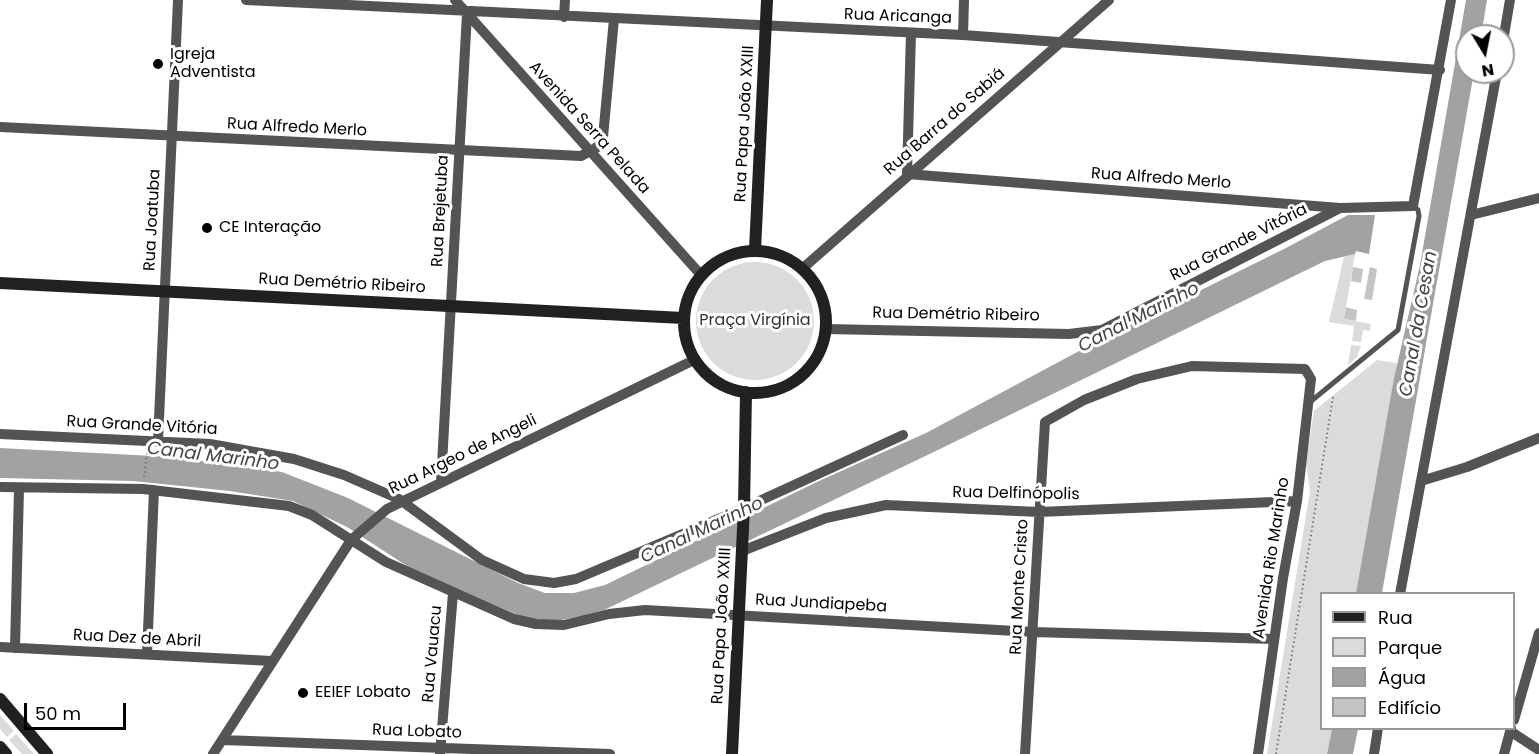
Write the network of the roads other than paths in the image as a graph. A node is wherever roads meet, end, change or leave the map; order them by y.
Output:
1 (178, 0) edge
2 (246, 0) edge
3 (455, 0) edge
4 (565, 0) edge
5 (767, 0) edge
6 (964, 0) edge
7 (1109, 0) edge
8 (1451, 0) edge
9 (1510, 0) edge
10 (466, 12) junction
11 (564, 17) junction
12 (614, 19) junction
13 (1506, 24) edge
14 (766, 27) junction
15 (911, 33) junction
16 (963, 35) junction
17 (1063, 42) junction
18 (1440, 70) junction
19 (1495, 84) edge
20 (0, 128) edge
21 (172, 136) junction
22 (460, 151) junction
23 (591, 152) junction
24 (907, 174) junction
25 (1539, 198) edge
26 (1413, 206) junction
27 (1340, 208) junction
28 (1471, 215) junction
29 (755, 250) junction
30 (802, 268) junction
31 (701, 275) junction
32 (0, 282) edge
33 (165, 291) junction
34 (451, 306) junction
35 (683, 318) junction
36 (826, 329) junction
37 (1086, 333) joint
38 (694, 360) junction
39 (746, 392) junction
40 (1308, 404) junction
41 (1046, 422) joint
42 (0, 434) edge
43 (903, 435) dead end
44 (1539, 438) edge
45 (158, 441) junction
46 (1421, 481) junction
47 (441, 482) junction
48 (0, 487) edge
49 (19, 489) junction
50 (154, 490) junction
51 (401, 501) junction
52 (1297, 501) junction
53 (744, 511) junction
54 (1038, 512) junction
55 (354, 537) junction
56 (742, 548) junction
57 (453, 592) junction
58 (1400, 592) edge
59 (738, 614) junction
60 (1033, 632) junction
61 (1539, 633) edge
62 (1274, 639) junction
63 (0, 647) edge
64 (15, 648) junction
65 (147, 654) junction
66 (272, 661) junction
67 (0, 699) edge
68 (1515, 717) edge
69 (1378, 730) edge
70 (1511, 730) edge
71 (1515, 730) edge
72 (223, 740) junction
73 (1507, 742) junction
74 (0, 747) edge
75 (1539, 750) edge
76 (440, 751) edge
77 (6, 754) edge
78 (47, 754) edge
79 (213, 754) edge
80 (610, 754) edge
81 (732, 754) edge
82 (1025, 754) edge
83 (1258, 754) edge
84 (1374, 754) edge
85 (1495, 754) edge
86 (1504, 754) edge

1 - 21 street, Rua Joatuba
2 - 10 street, Rua Aricanga
3 - 10 street, Avenida Serra Pelada
4 - 11 street
5 - 14 street, Rua Papa João XXIII
6 - 16 street
7 - 17 street, Rua Barra do Sabiá
8 - 18 street
9 - 13 street
10 - 11 street, Rua Aricanga
10 - 22 street, Rua Brejetuba
10 - 23 street, Avenida Serra Pelada
11 - 12 street, Rua Aricanga
12 - 14 street, Rua Aricanga
12 - 23 street
14 - 15 street, Rua Aricanga
14 - 29 street, Rua Papa João XXIII
15 - 16 street, Rua Aricanga
15 - 24 street
16 - 17 street, Rua Aricanga
17 - 18 street, Rua Aricanga
17 - 24 street, Rua Barra do Sabiá
18 - 26 street
19 - 28 street
20 - 21 street, Rua Alfredo Merlo
21 - 22 street, Rua Alfredo Merlo
21 - 33 street, Rua Joatuba
22 - 23 street, Rua Alfredo Merlo
22 - 34 street, Rua Brejetuba
23 - 31 street, Avenida Serra Pelada
24 - 27 street, Rua Alfredo Merlo
24 - 30 street, Rua Barra do Sabiá
25 - 28 street
26 - 27 street, Rua Alfredo Merlo
26 - 40 lane
27 - 37 street, Rua Grande Vitória
28 - 46 street
29 - 30 street
29 - 31 street
30 - 36 street
31 - 35 street
32 - 33 street, Rua Demétrio Ribeiro
33 - 34 street, Rua Demétrio Ribeiro
33 - 45 street, Rua Joatuba
34 - 35 street, Rua Demétrio Ribeiro
34 - 47 street, Rua Brejetuba
35 - 38 street
36 - 37 street, Rua Demétrio Ribeiro
36 - 39 street
38 - 39 street
38 - 47 street, Rua Argeo de Angeli
39 - 53 street, Rua Papa João XXIII
40 - 41 street, Avenida Rio Marinho
40 - 52 street, Avenida Rio Marinho
41 - 54 street, Rua Monte Cristo
42 - 45 street, Rua Grande Vitória
43 - 53 street, Rua Grande Vitória
44 - 46 street
45 - 51 street, Rua Grande Vitória
46 - 58 street
47 - 51 street, Rua Argeo de Angeli
48 - 49 street
49 - 50 street
49 - 64 street
50 - 55 street
50 - 65 street
51 - 53 street, Rua Grande Vitória
51 - 55 street, Rua Argeo de Angeli
52 - 54 street, Rua Delfinópolis
52 - 62 street, Avenida Rio Marinho
53 - 56 street, Rua Papa João XXIII
54 - 56 street, Rua Delfinópolis
54 - 60 street, Rua Monte Cristo
55 - 57 street, Rua Jundiapeba
55 - 66 street, Rua Argeo de Angeli
56 - 59 street, Rua Papa João XXIII
57 - 59 street, Rua Jundiapeba
57 - 76 street, Rua Vauacu
59 - 60 street, Rua Jundiapeba
59 - 81 street, Rua Papa João XXIII
60 - 62 street, Rua Jundiapeba
60 - 82 street, Rua Monte Cristo
61 - 68 street
62 - 83 street, Avenida Rio Marinho
63 - 64 street, Rua Dez de Abril
64 - 65 street, Rua Dez de Abril
65 - 66 street, Rua Dez de Abril
66 - 72 street, Rua Argeo de Angeli
67 - 78 street
69 - 84 street
70 - 73 street
71 - 75 street
72 - 76 street, Rua Lobato
72 - 79 street, Rua Argeo de Angeli
73 - 85 street
73 - 86 street
74 - 77 street
76 - 80 street, Rua Lobato

